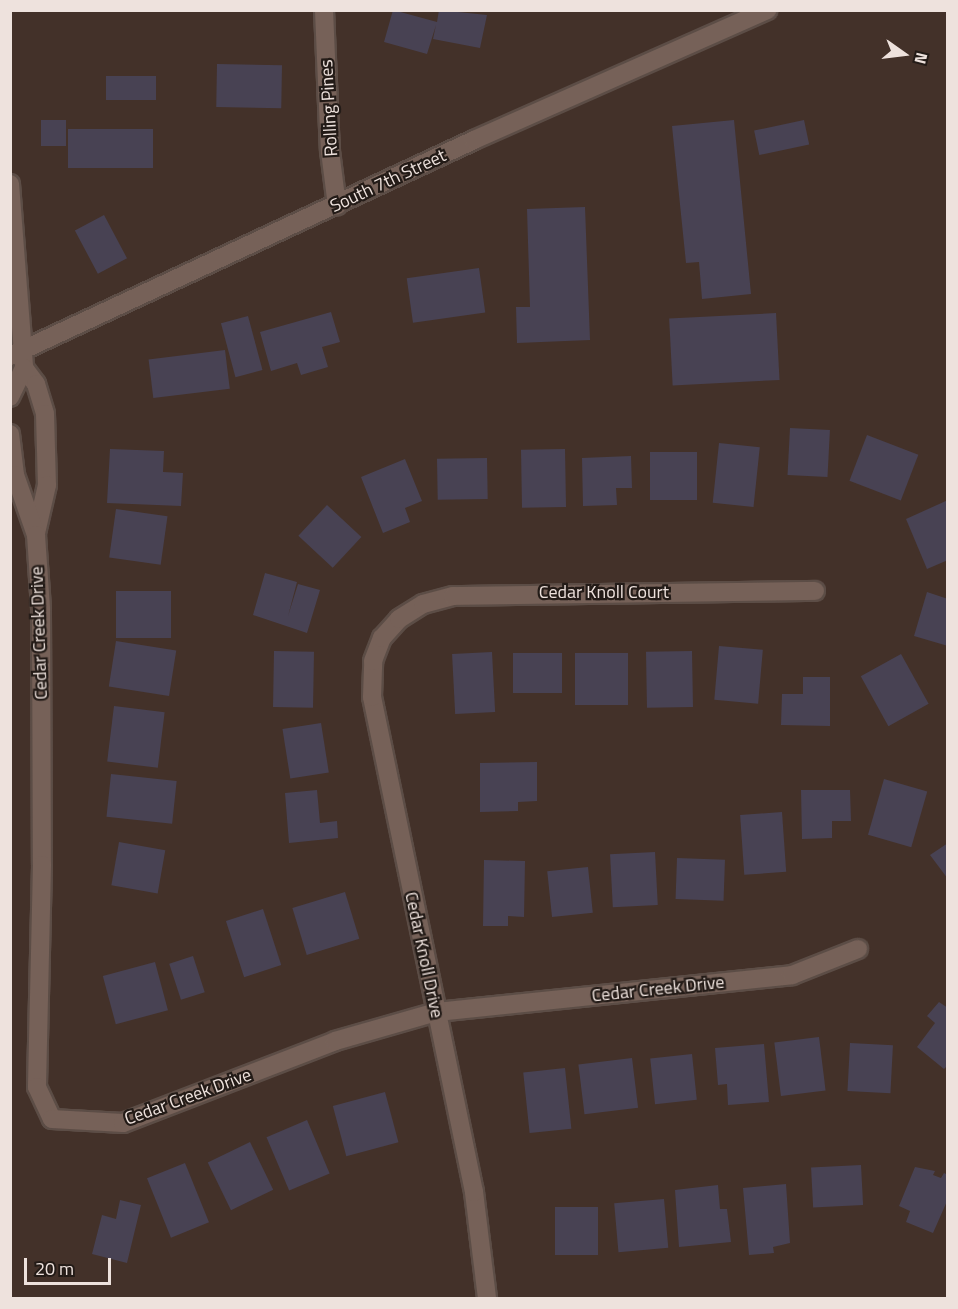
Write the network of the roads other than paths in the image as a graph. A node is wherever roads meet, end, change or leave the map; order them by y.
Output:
1 (324, 10) edge
2 (767, 10) edge
3 (10, 184) edge
4 (337, 206) junction
5 (19, 358) edge
6 (10, 397) edge
7 (10, 434) edge
8 (36, 535) junction
9 (815, 591) dead end
10 (399, 619) joint
11 (858, 949) dead end
12 (436, 1012) junction
13 (487, 1299) edge

1 - 4 street, Rolling Pines
2 - 4 street, South 7th Street
3 - 5 street
4 - 5 street, South 7th Street
5 - 6 street
5 - 8 street, Cedar Creek Drive
7 - 8 street, Cedar Creek Drive
8 - 12 street, Cedar Creek Drive
9 - 10 street, Cedar Knoll Court
10 - 12 street, Cedar Knoll Drive
11 - 12 street, Cedar Creek Drive
12 - 13 street, Cedar Knoll Drive

